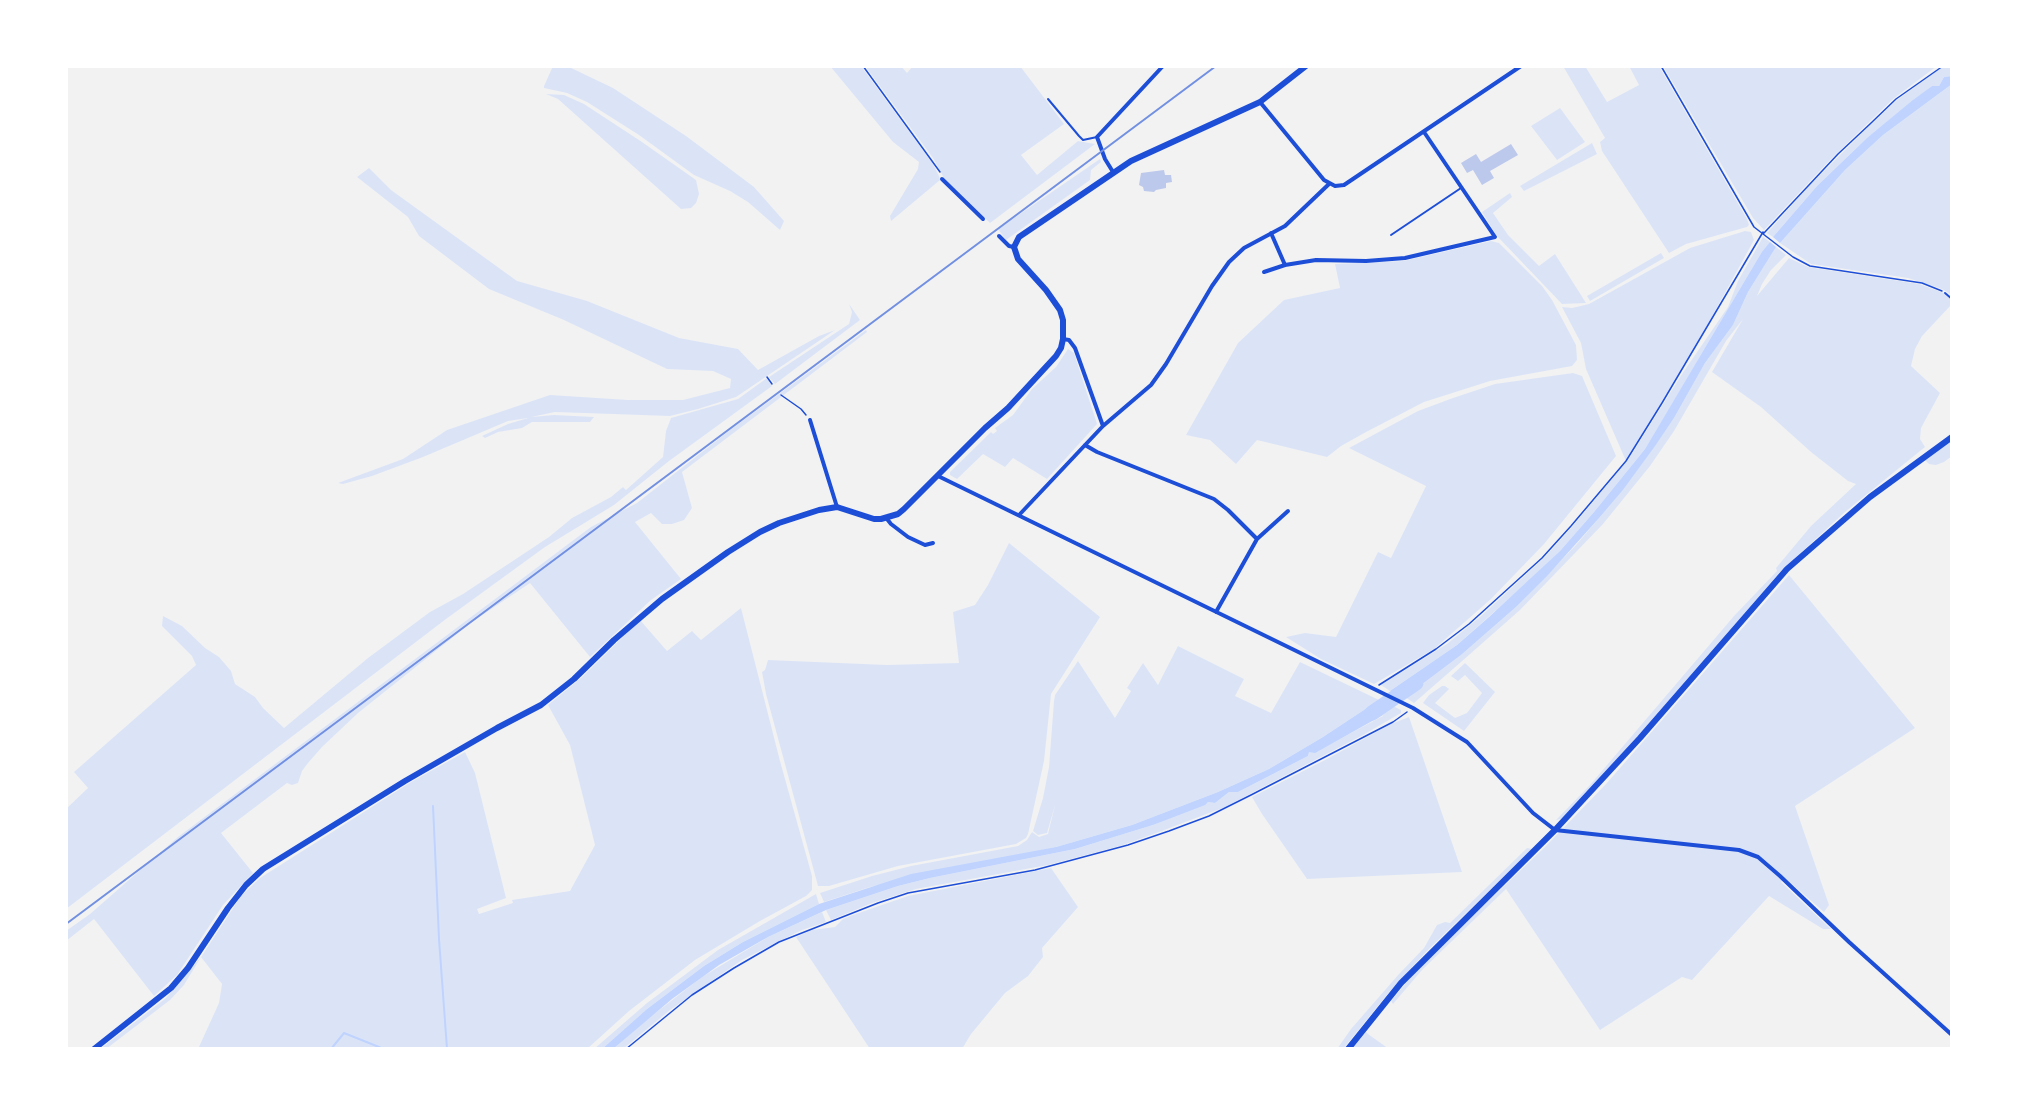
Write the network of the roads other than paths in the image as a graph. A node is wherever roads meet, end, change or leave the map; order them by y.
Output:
1 (1163, 66) edge
2 (1306, 66) edge
3 (1521, 66) edge
4 (1048, 99) dead end
5 (1260, 102) junction
6 (1424, 132) junction
7 (1097, 137) junction
8 (1113, 172) junction
9 (942, 178) road end
10 (1329, 184) junction
11 (1461, 188) junction
12 (983, 219) dead end
13 (1271, 233) junction
14 (1391, 234) dead end
15 (999, 236) dead end
16 (1014, 247) junction
17 (1285, 265) junction
18 (1264, 272) dead end
19 (1945, 293) road end
20 (1952, 299) edge
21 (1064, 339) junction
22 (810, 420) road end
23 (1103, 426) junction
24 (1952, 437) edge
25 (1085, 445) junction
26 (938, 476) junction
27 (837, 507) junction
28 (1288, 511) dead end
29 (1020, 514) junction
30 (887, 519) junction
31 (1257, 539) junction
32 (933, 543) dead end
33 (1216, 612) junction
34 (1555, 830) junction
35 (1952, 1035) edge
36 (94, 1049) edge
37 (1348, 1049) edge

1 - 7 street
2 - 5 main road
3 - 6 street
4 - 7 lane
5 - 8 main road
5 - 10 street
6 - 10 street
6 - 11 street
7 - 8 street
8 - 16 main road
9 - 12 street
10 - 13 street
11 - 14 lane
11 - 17 street
13 - 17 street
13 - 23 street
15 - 16 street
16 - 21 main road
17 - 18 street
19 - 20 lane
21 - 23 street
21 - 26 main road
22 - 27 street
23 - 25 street
24 - 34 main road
25 - 29 street
25 - 31 street
26 - 29 street
26 - 30 main road
27 - 30 main road
27 - 36 main road
28 - 31 street
29 - 33 street
30 - 32 street
31 - 33 street
33 - 34 street
34 - 35 street
34 - 37 main road

